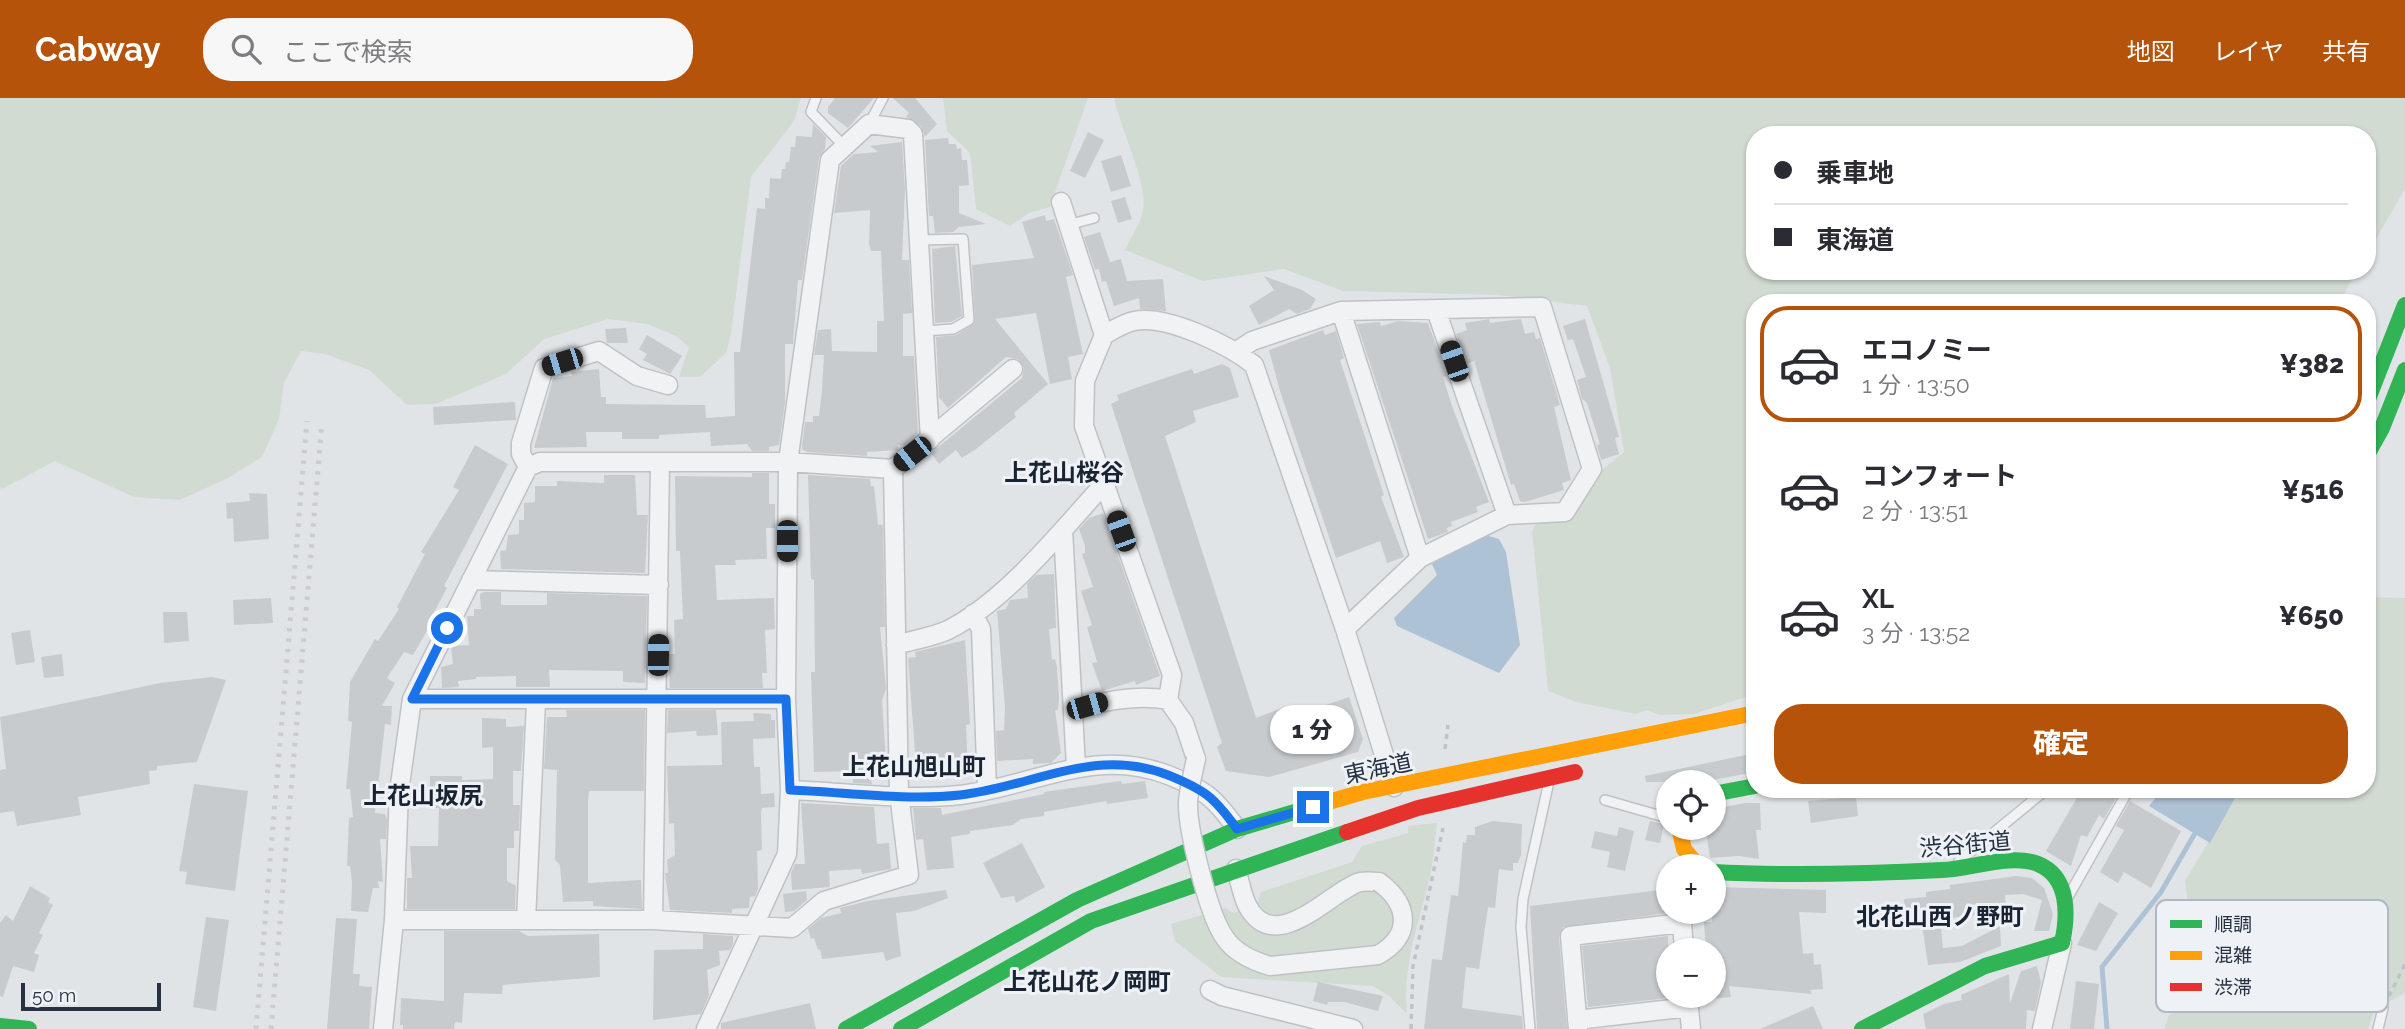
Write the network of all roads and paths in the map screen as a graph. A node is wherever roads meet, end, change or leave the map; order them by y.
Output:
1 (816, 98) edge
2 (883, 98) edge
3 (869, 124) junction
4 (844, 146) junction
5 (1061, 202) dead end
6 (1094, 218) dead end
7 (1068, 225) junction
8 (919, 240) junction
9 (2405, 304) edge
10 (1436, 310) junction
11 (1340, 311) junction
12 (925, 331) junction
13 (1104, 335) junction
14 (1237, 351) junction
15 (1013, 369) dead end
16 (2405, 370) edge
17 (2376, 378) edge
18 (668, 385) dead end
19 (2376, 439) edge
20 (930, 440) junction
21 (660, 462) junction
22 (788, 462) junction
23 (528, 467) junction
24 (894, 468) junction
25 (1104, 484) junction
26 (1507, 515) junction
27 (1063, 530) junction
28 (1420, 558) junction
29 (471, 580) junction
30 (659, 585) junction
31 (973, 614) junction
32 (1345, 629) junction
33 (896, 645) junction
34 (412, 699) junction
35 (786, 699) junction
36 (1168, 700) junction
37 (657, 701) junction
38 (536, 702) junction
39 (1073, 710) junction
40 (1746, 715) edge
41 (1448, 725) dead end
42 (1445, 751) dead end
43 (1076, 767) junction
44 (1588, 769) dead end
45 (1548, 778) junction
46 (1394, 787) junction
47 (1746, 788) edge
48 (987, 789) junction
49 (790, 790) junction
50 (1726, 792) edge
51 (899, 794) junction
52 (2036, 798) edge
53 (2124, 798) edge
54 (1605, 800) dead end
55 (1656, 815) edge
56 (1444, 821) dead end
57 (1237, 829) junction
58 (1236, 869) junction
59 (1947, 870) junction
60 (1726, 873) edge
61 (2066, 901) junction
62 (394, 920) junction
63 (526, 920) junction
64 (653, 920) junction
65 (1656, 922) edge
66 (754, 924) junction
67 (2062, 943) junction
68 (2405, 964) edge
69 (1210, 990) dead end
70 (2388, 998) edge
71 (1656, 1008) edge
72 (1689, 1008) edge
73 (1577, 1025) edge
74 (0, 1026) edge
75 (21, 1029) edge
76 (29, 1029) edge
77 (383, 1029) edge
78 (706, 1029) edge
79 (846, 1029) edge
80 (901, 1029) edge
81 (1353, 1029) edge
82 (1411, 1029) edge
83 (1530, 1029) edge
84 (1691, 1029) edge
85 (1862, 1029) edge
86 (2042, 1029) edge

1 - 4 lane
2 - 3 lane
3 - 4 street
3 - 8 street
4 - 22 street
5 - 7 street
6 - 7 lane
7 - 13 street
8 - 12 street
8 - 12 lane
9 - 17 main road
10 - 11 street
10 - 26 street
10 - 26 street
11 - 14 street
11 - 28 street
12 - 20 street
13 - 14 street
13 - 25 street
14 - 32 street
15 - 20 street
16 - 19 main road
18 - 23 street
20 - 24 street
21 - 22 street
21 - 23 street
21 - 30 street
22 - 24 street
22 - 35 street
23 - 29 street
24 - 33 street
25 - 27 street
25 - 36 street
26 - 28 street
27 - 31 street
27 - 39 street
28 - 32 street
29 - 30 street
29 - 34 street
30 - 37 street
31 - 33 street
31 - 48 street
32 - 46 street
33 - 51 street
34 - 38 street
34 - 62 street
35 - 37 street
35 - 49 street
36 - 39 street
36 - 58 street, bridge
37 - 38 street
37 - 64 street
38 - 63 street
39 - 43 street
40 - 46 main road, 東海道
41 - 42 path
43 - 48 street
43 - 57 street
44 - 45 main road, 東海道
45 - 58 main road, 東海道
45 - 83 lane
46 - 57 main road, 東海道
47 - 50 main road
48 - 51 street
49 - 51 street
49 - 66 street
51 - 66 street
52 - 59 lane
53 - 61 lane
54 - 55 lane
56 - 82 path
57 - 79 main road, 東海道
58 - 80 main road, 東海道
59 - 60 main road, 渋谷街道
59 - 61 main road, 渋谷街道
61 - 67 main road
62 - 63 street
62 - 77 street
63 - 64 street
64 - 66 street
65 - 73 street
66 - 78 street
67 - 85 main road
67 - 86 street
68 - 70 path
69 - 81 street
71 - 73 street
72 - 84 street
74 - 75 main road
75 - 76 main road

